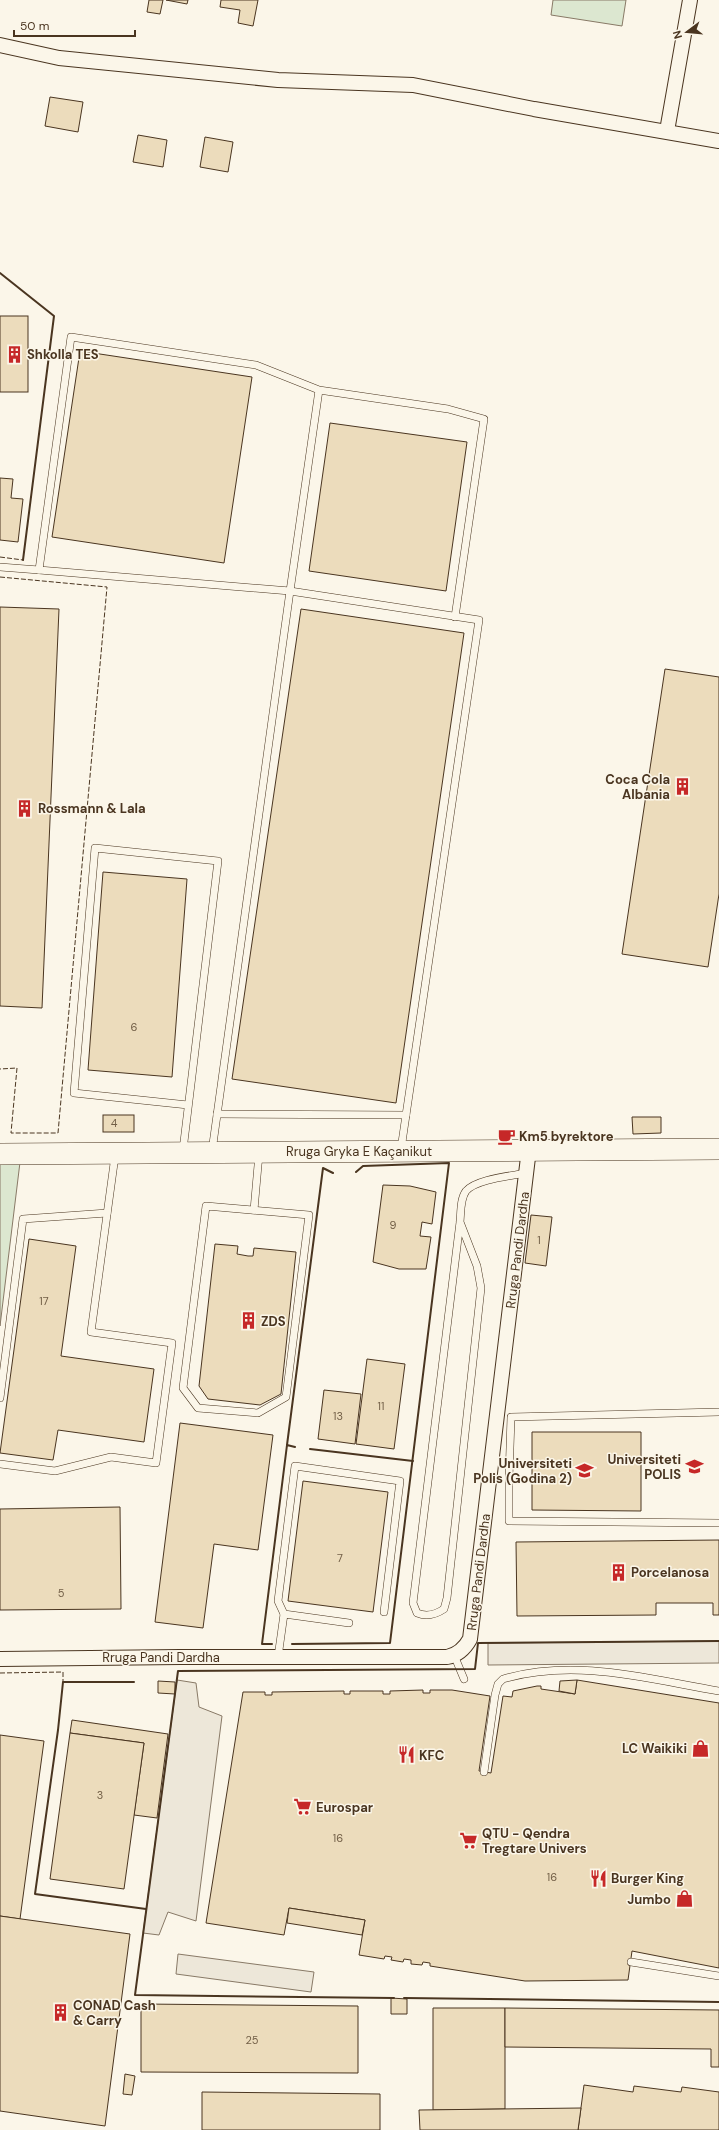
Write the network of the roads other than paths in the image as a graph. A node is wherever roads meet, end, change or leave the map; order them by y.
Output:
1 (690, 0) edge
2 (0, 45) edge
3 (667, 132) junction
4 (719, 141) edge
5 (319, 390) junction
6 (0, 568) edge
7 (39, 570) junction
8 (290, 591) junction
9 (455, 617) junction
10 (188, 1105) junction
11 (217, 1114) junction
12 (406, 1115) junction
13 (529, 1149) junction
14 (719, 1149) edge
15 (401, 1151) junction
16 (182, 1152) junction
17 (211, 1152) junction
18 (260, 1152) junction
19 (0, 1154) edge
20 (116, 1154) junction
21 (526, 1173) junction
22 (254, 1210) junction
23 (108, 1213) junction
24 (460, 1222) junction
25 (0, 1398) edge
26 (719, 1412) edge
27 (0, 1464) edge
28 (719, 1523) edge
29 (384, 1612) dead end
30 (284, 1614) junction
31 (349, 1623) dead end
32 (454, 1655) junction
33 (278, 1657) junction
34 (0, 1659) edge
35 (464, 1679) dead end
36 (719, 1691) edge
37 (484, 1772) dead end
38 (631, 1962) dead end
39 (719, 1976) edge

1 - 3 street
2 - 3 street
3 - 4 street
5 - 7 lane
5 - 8 lane
5 - 9 lane
6 - 7 lane
7 - 8 lane
8 - 9 lane
8 - 11 lane
9 - 12 lane
10 - 10 lane
10 - 16 lane
11 - 12 lane
11 - 17 lane
12 - 15 lane
13 - 14 street, Rruga Gryka E Kaçanikut
13 - 15 street, Rruga Gryka E Kaçanikut
13 - 21 street, Rruga Pandi Dardha
15 - 18 street, Rruga Gryka E Kaçanikut
16 - 17 street, Rruga Gryka E Kaçanikut
16 - 20 street, Rruga Gryka E Kaçanikut
17 - 18 street, Rruga Gryka E Kaçanikut
18 - 22 lane
19 - 20 street, Rruga Gryka E Kaçanikut
20 - 23 lane
21 - 24 lane
21 - 32 street, Rruga Pandi Dardha
22 - 22 lane
23 - 25 lane
23 - 27 lane
24 - 24 lane
26 - 28 lane
29 - 30 lane
30 - 31 lane
30 - 33 lane
32 - 33 street, Rruga Pandi Dardha
32 - 35 lane
33 - 34 street, Rruga Pandi Dardha
36 - 37 lane
38 - 39 lane

